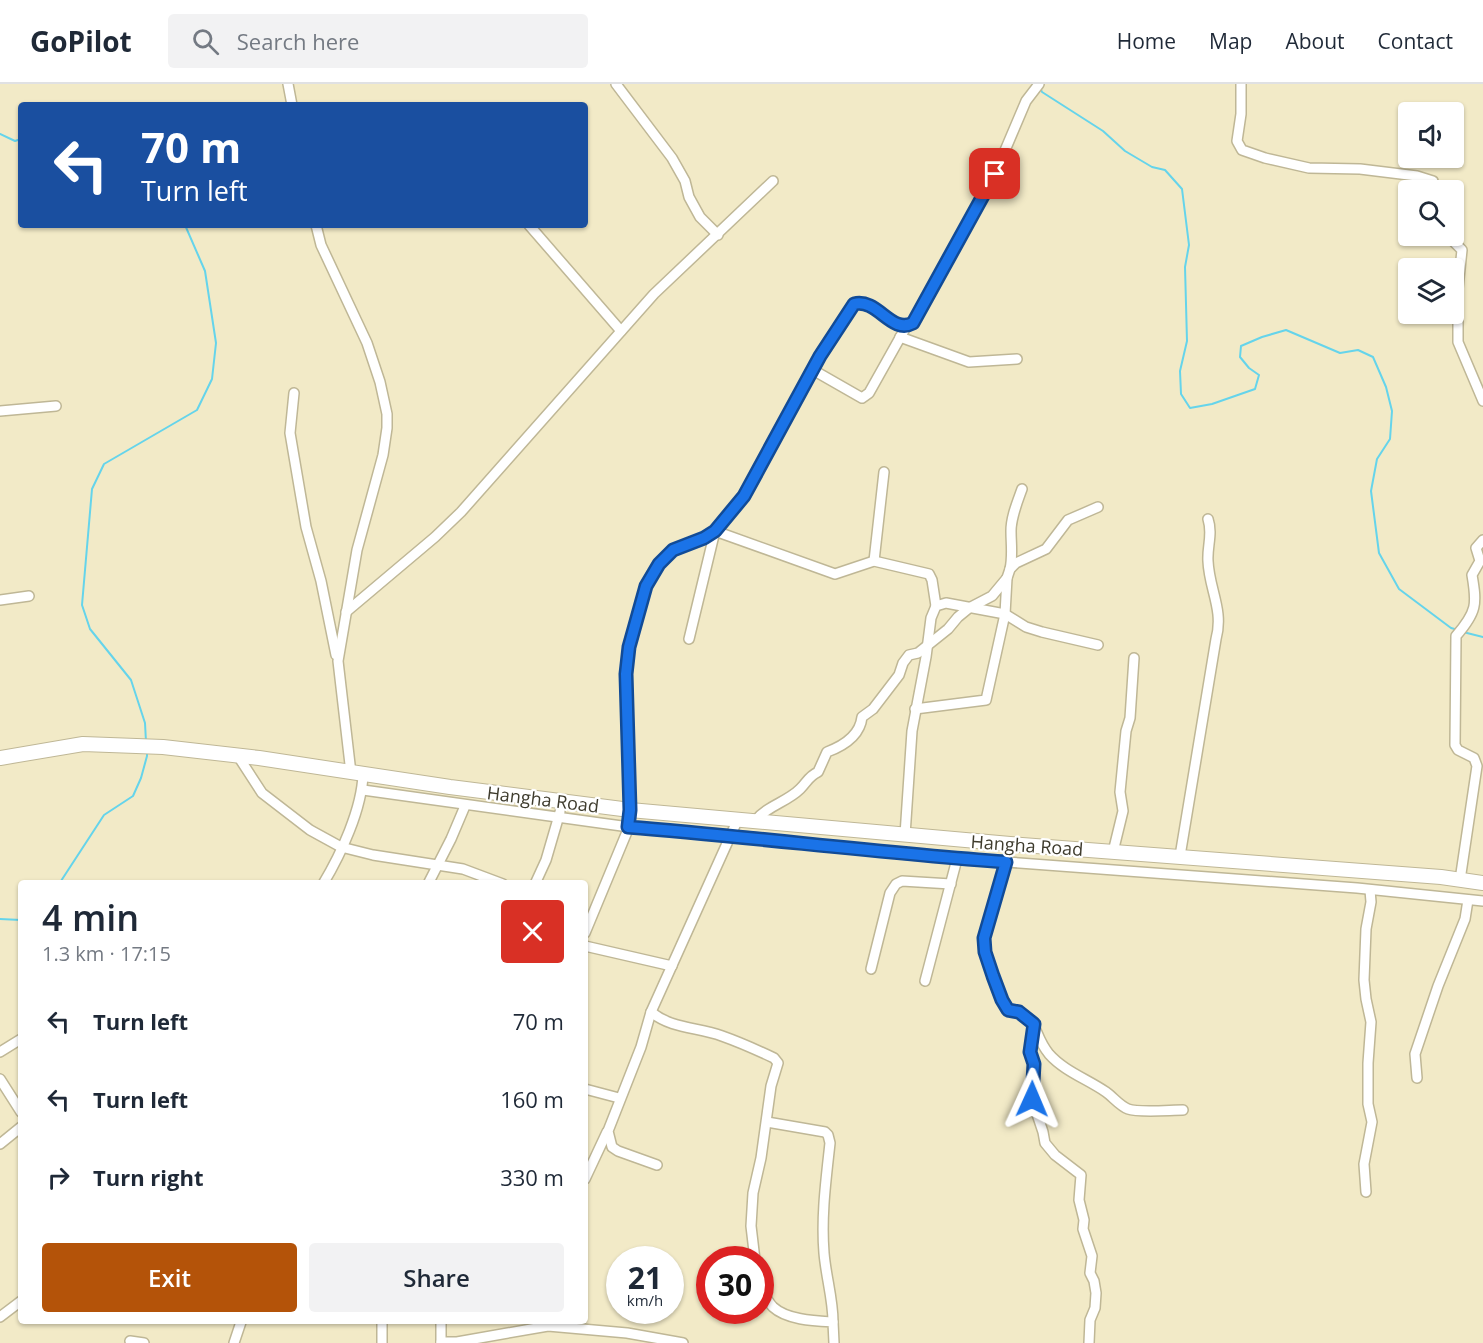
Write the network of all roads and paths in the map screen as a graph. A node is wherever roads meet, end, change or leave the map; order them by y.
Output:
1 (288, 84) edge
2 (616, 84) edge
3 (1040, 84) edge
4 (1241, 84) edge
5 (291, 102) edge
6 (1430, 180) edge
7 (773, 182) dead end
8 (317, 228) edge
9 (533, 228) edge
10 (718, 235) junction
11 (1458, 246) edge
12 (906, 327) junction
13 (621, 331) junction
14 (900, 337) junction
15 (1017, 359) dead end
16 (813, 370) junction
17 (294, 393) dead end
18 (1483, 401) edge
19 (56, 406) dead end
20 (0, 411) edge
21 (884, 472) dead end
22 (1022, 489) dead end
23 (1098, 507) dead end
24 (1208, 519) dead end
25 (715, 531) junction
26 (1483, 540) edge
27 (874, 561) junction
28 (1008, 573) junction
29 (28, 596) dead end
30 (0, 600) edge
31 (936, 606) junction
32 (969, 608) junction
33 (346, 612) junction
34 (1005, 614) junction
35 (689, 639) dead end
36 (928, 644) junction
37 (1098, 645) dead end
38 (1134, 658) dead end
39 (338, 661) junction
40 (915, 709) junction
41 (238, 756) junction
42 (0, 758) edge
43 (357, 773) junction
44 (363, 790) junction
45 (562, 801) junction
46 (465, 806) junction
47 (630, 810) junction
48 (559, 816) junction
49 (738, 819) junction
50 (756, 820) junction
51 (628, 827) junction
52 (731, 835) junction
53 (905, 835) junction
54 (341, 847) junction
55 (1113, 852) junction
56 (1180, 856) junction
57 (957, 859) junction
58 (1006, 862) junction
59 (437, 865) junction
60 (324, 880) edge
61 (430, 880) edge
62 (492, 880) edge
63 (537, 880) edge
64 (1460, 880) junction
65 (1483, 883) edge
66 (951, 884) junction
67 (1370, 890) junction
68 (1468, 900) junction
69 (1483, 902) edge
70 (588, 926) edge
71 (588, 947) edge
72 (672, 966) junction
73 (871, 969) dead end
74 (925, 981) dead end
75 (651, 1012) junction
76 (1034, 1024) junction
77 (18, 1041) edge
78 (0, 1052) edge
79 (1417, 1078) dead end
80 (0, 1079) edge
81 (588, 1090) edge
82 (620, 1098) junction
83 (18, 1107) edge
84 (1183, 1110) dead end
85 (767, 1122) junction
86 (18, 1129) edge
87 (608, 1131) junction
88 (0, 1144) edge
89 (657, 1165) dead end
90 (588, 1173) edge
91 (1366, 1192) dead end
92 (753, 1246) edge
93 (18, 1303) edge
94 (774, 1308) edge
95 (0, 1317) edge
96 (834, 1322) junction
97 (240, 1324) edge
98 (382, 1324) edge
99 (441, 1324) edge
100 (547, 1324) edge
101 (130, 1341) dead end
102 (144, 1343) edge
103 (234, 1343) edge
104 (382, 1343) edge
105 (441, 1343) edge
106 (683, 1343) edge
107 (834, 1343) edge
108 (1089, 1343) edge

1 - 5 street
2 - 10 street
3 - 12 street
4 - 6 street
7 - 10 street
8 - 33 street
9 - 13 street
10 - 13 street
11 - 18 street
12 - 14 street
12 - 16 street
13 - 33 street
14 - 15 street
14 - 16 street
16 - 25 street
17 - 39 street
19 - 20 street
21 - 27 street
22 - 28 street
23 - 28 street
24 - 56 street
25 - 27 street
25 - 35 street
25 - 47 street
26 - 64 street
27 - 31 street
28 - 32 street
28 - 34 street
29 - 30 street
31 - 32 street
31 - 36 street
32 - 34 street
32 - 36 street
33 - 39 street
34 - 37 street
34 - 40 street
36 - 40 street
36 - 50 street
38 - 55 street
39 - 43 street
40 - 53 street
41 - 42 highway, Hangha Road
41 - 43 highway, Hangha Road
41 - 54 street
43 - 44 street
43 - 45 highway, Hangha Road
44 - 46 street
44 - 54 street
45 - 47 highway, Hangha Road
45 - 48 street
46 - 48 street
46 - 59 street
47 - 49 highway, Hangha Road
47 - 51 street
48 - 51 street
48 - 63 street
49 - 50 highway, Hangha Road
49 - 52 street
50 - 53 highway, Hangha Road
51 - 52 street
51 - 70 street
52 - 57 street
52 - 72 street
53 - 55 highway, Hangha Road
54 - 59 street
54 - 60 street
55 - 56 highway, Hangha Road
56 - 64 highway, Hangha Road
57 - 58 street
57 - 66 street
58 - 67 street
58 - 76 street
59 - 61 street
59 - 62 street
64 - 65 highway, Hangha Road
66 - 73 street
66 - 74 street
67 - 68 street
67 - 91 street
68 - 69 street
68 - 79 street
71 - 72 street
72 - 75 street
75 - 82 street
75 - 85 street
76 - 84 street
76 - 108 street
77 - 78 street
80 - 83 street
81 - 82 street
82 - 87 street
85 - 92 street
85 - 96 street
86 - 88 street
87 - 89 street
87 - 90 street
93 - 95 street
94 - 96 street
96 - 107 street
97 - 103 street
98 - 104 street
99 - 105 street
100 - 105 street
100 - 106 street
101 - 102 street

